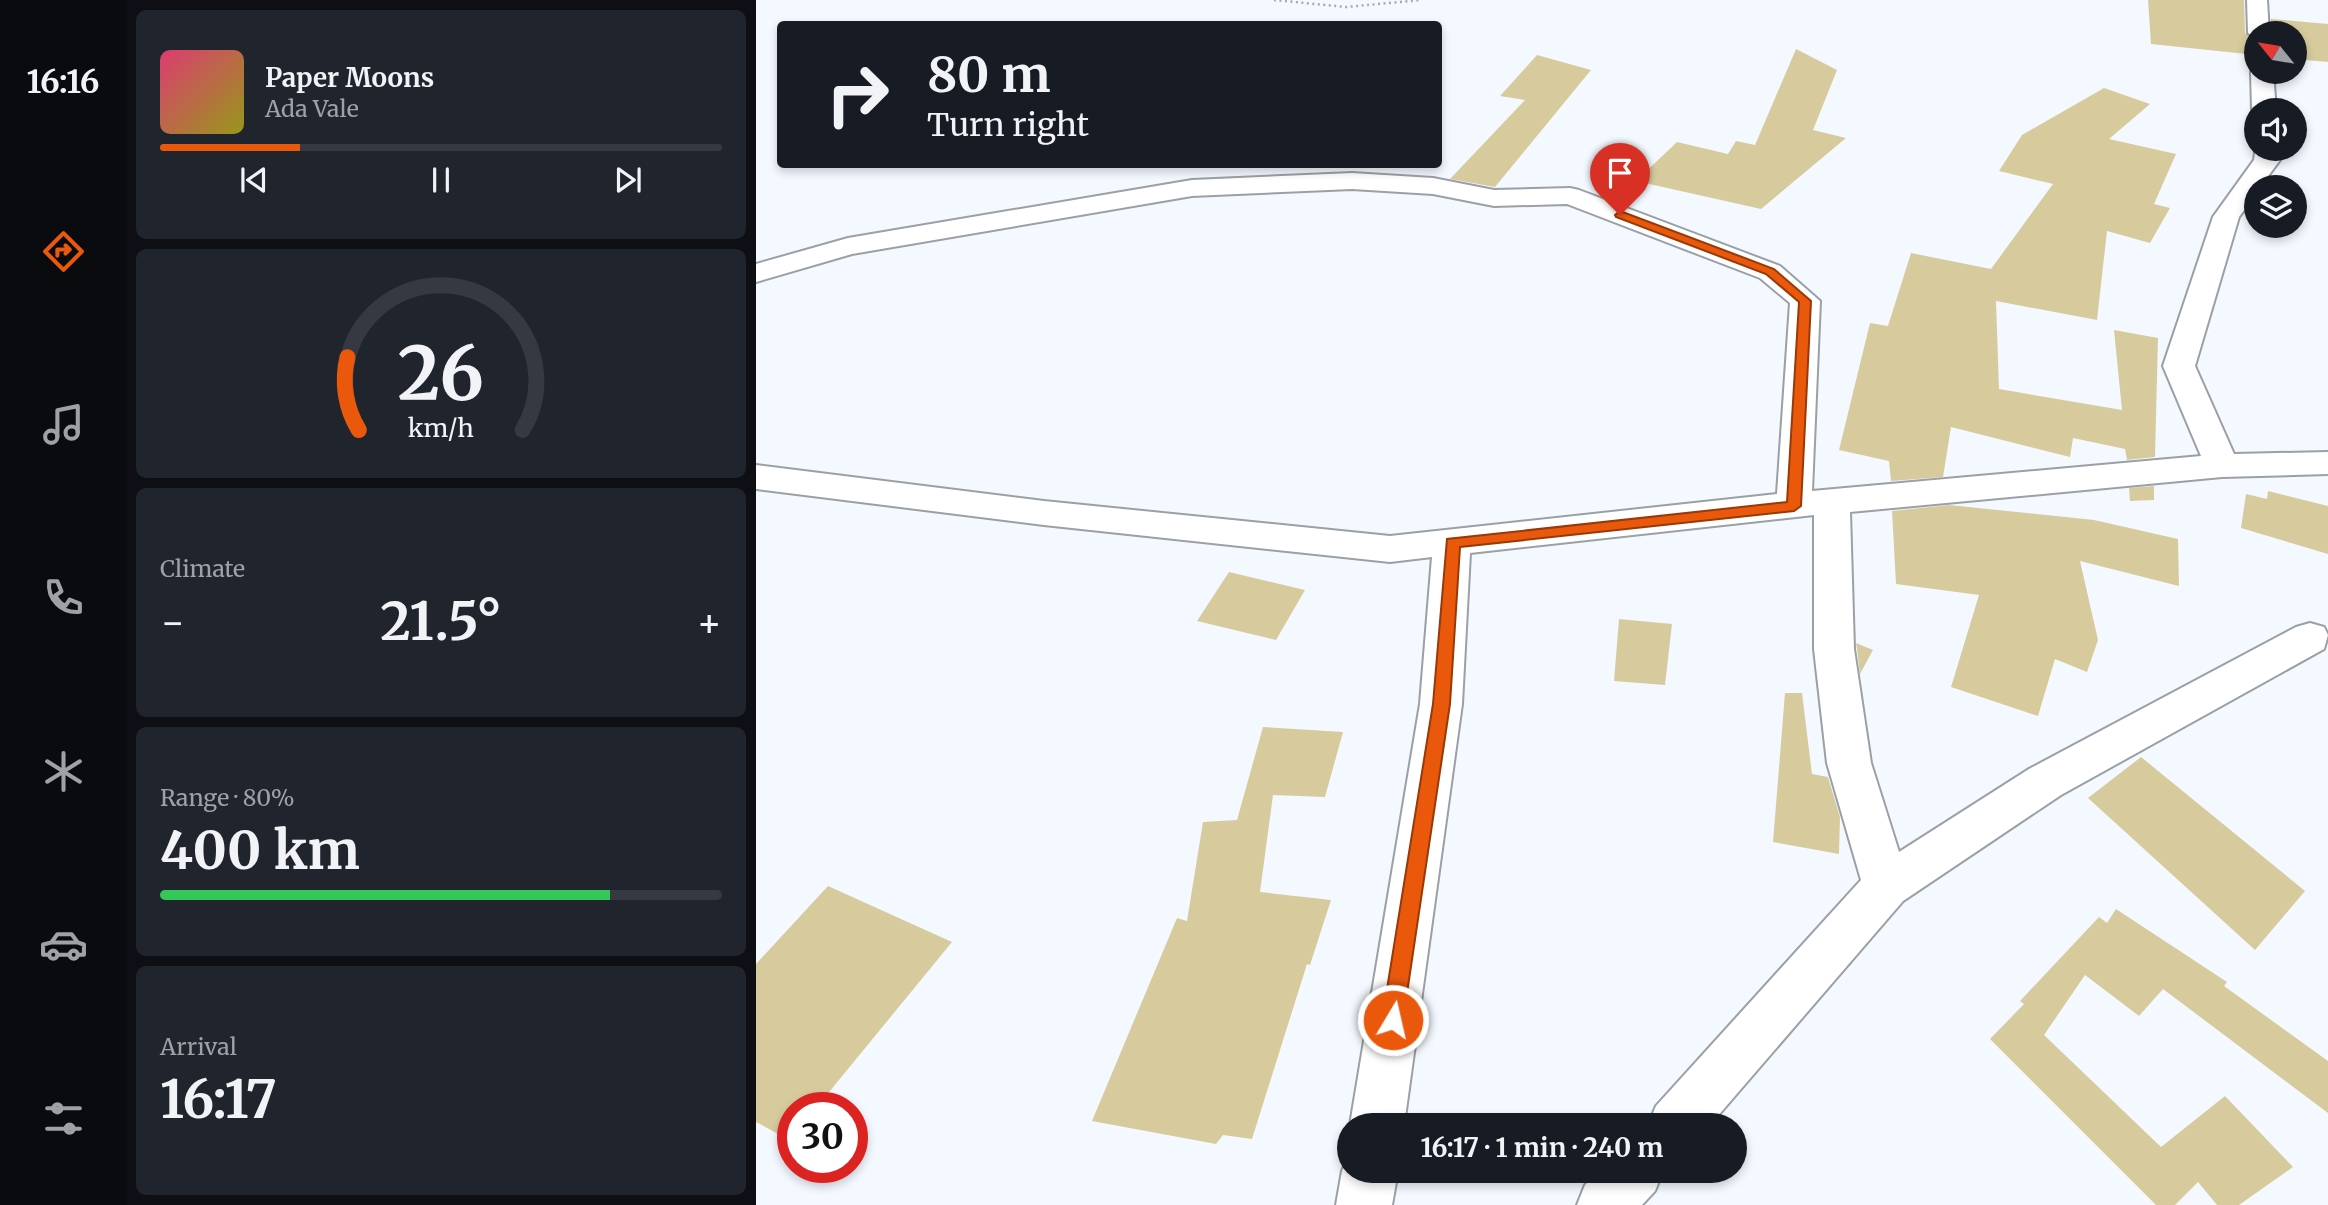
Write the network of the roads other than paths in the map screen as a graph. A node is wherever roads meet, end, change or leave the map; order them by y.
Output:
1 (2258, 0) edge
2 (2259, 21) edge
3 (2266, 161) edge
4 (756, 273) edge
5 (2328, 463) edge
6 (2222, 466) junction
7 (756, 477) edge
8 (1813, 504) junction
9 (1452, 542) junction
10 (2310, 638) dead end
11 (1886, 886) junction
12 (1379, 1113) edge
13 (1686, 1113) edge
14 (1368, 1183) edge
15 (1624, 1183) edge
16 (1364, 1205) edge
17 (1605, 1205) edge

1 - 2 street
3 - 6 street
4 - 8 street
5 - 6 street
6 - 8 street
7 - 9 street
8 - 9 street
8 - 11 street
9 - 12 street
10 - 11 street
11 - 13 street
14 - 16 street
15 - 17 street

